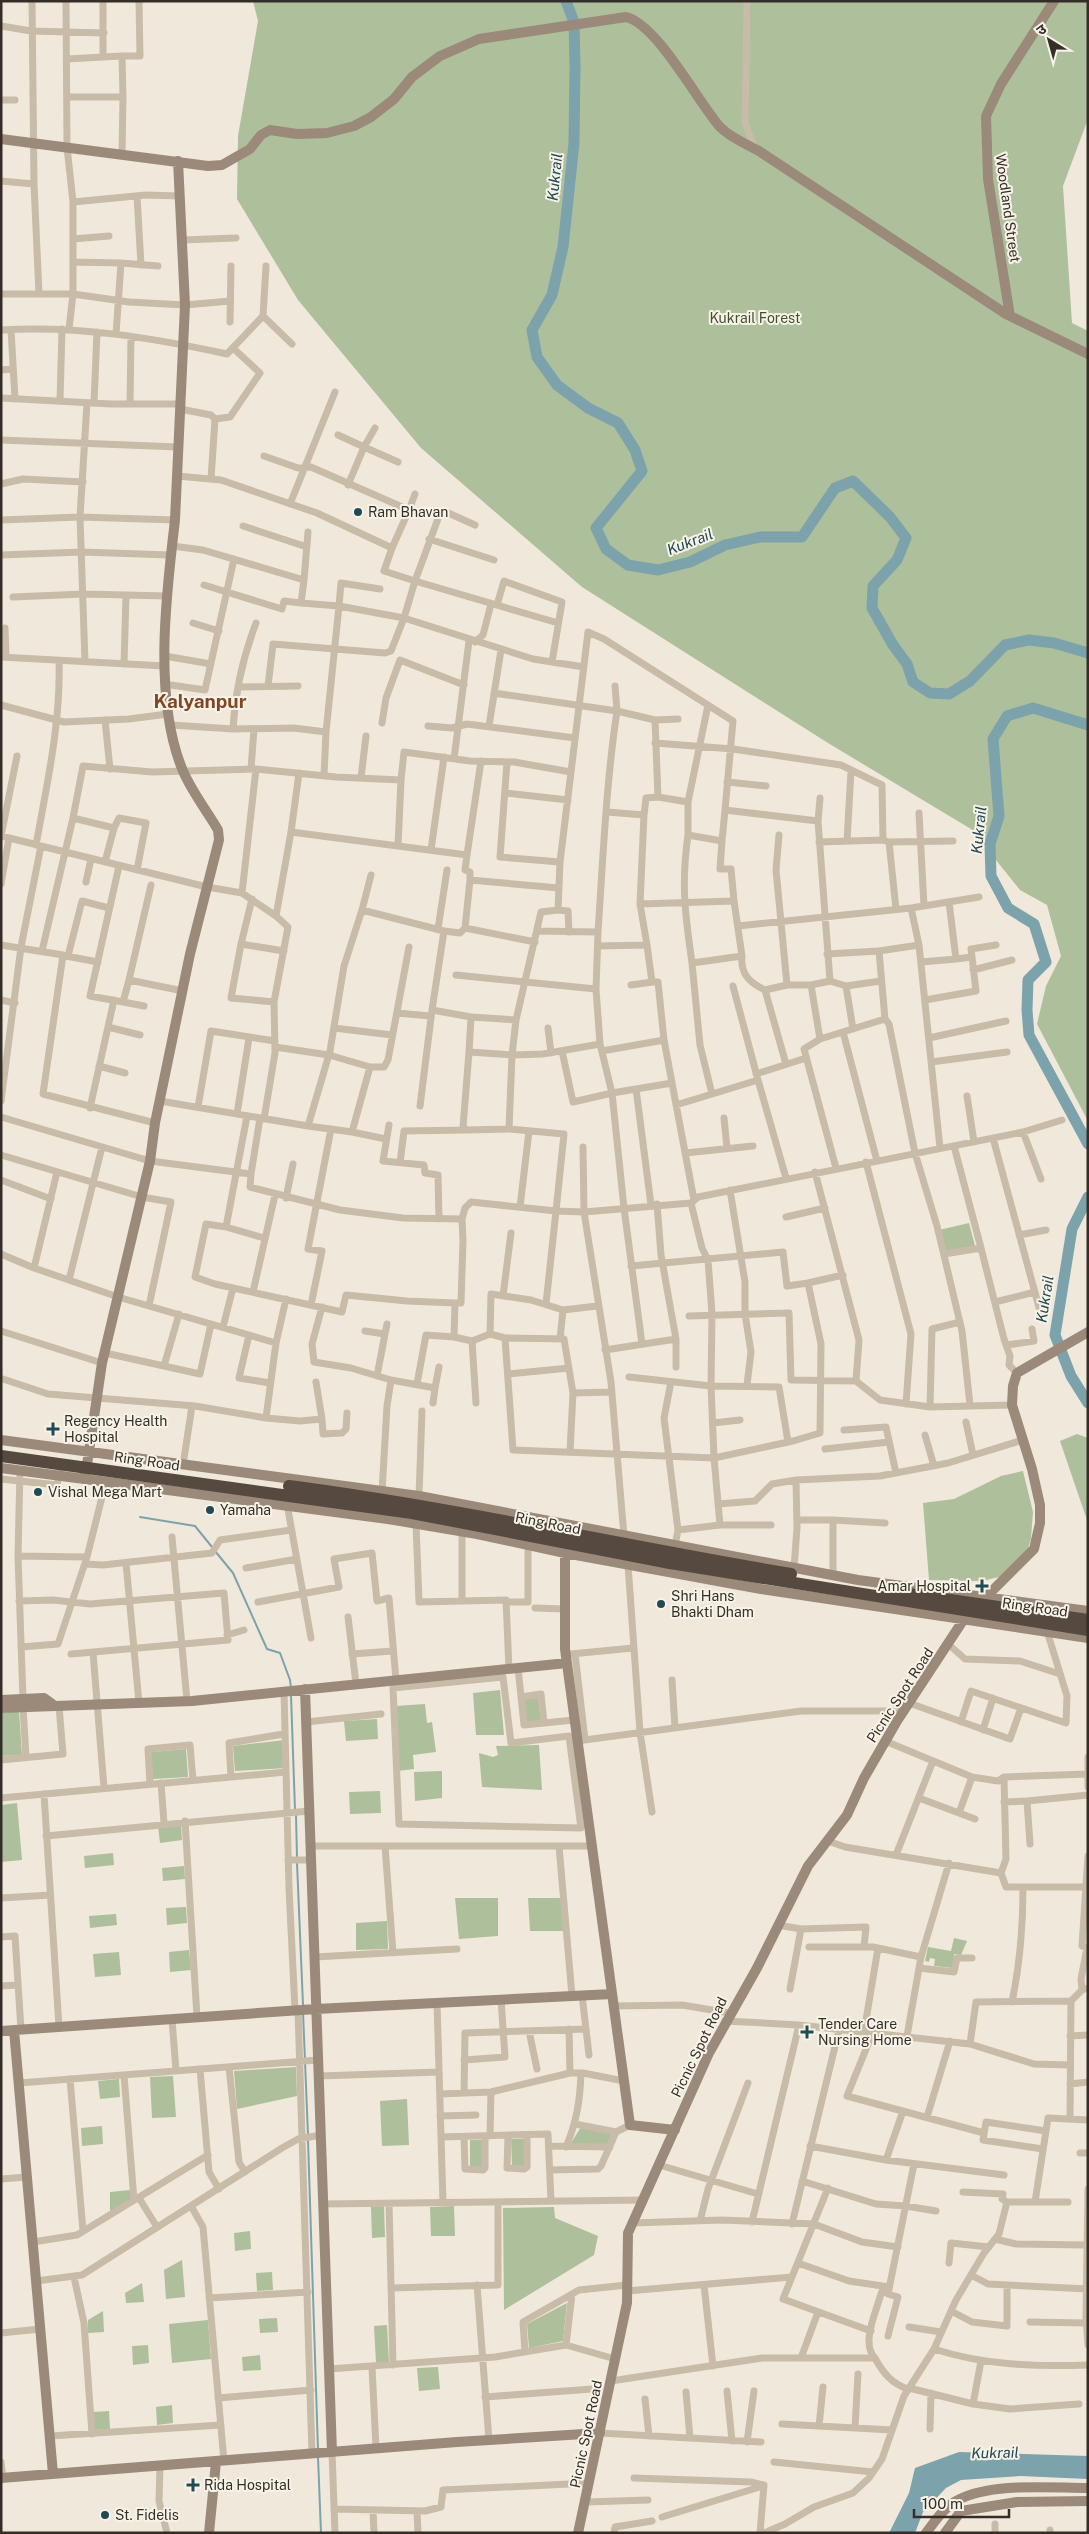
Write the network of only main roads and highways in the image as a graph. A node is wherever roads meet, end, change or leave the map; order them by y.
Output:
1 (1, 1448) edge
2 (1, 1456) edge
3 (87, 1464) junction
4 (950, 1604) junction
5 (1088, 1620) edge
6 (1088, 1630) edge

1 - 3 highway, Ring Road
2 - 3 highway, Ring Road
3 - 4 highway, Ring Road
4 - 5 highway, Ring Road
4 - 6 highway, Ring Road

